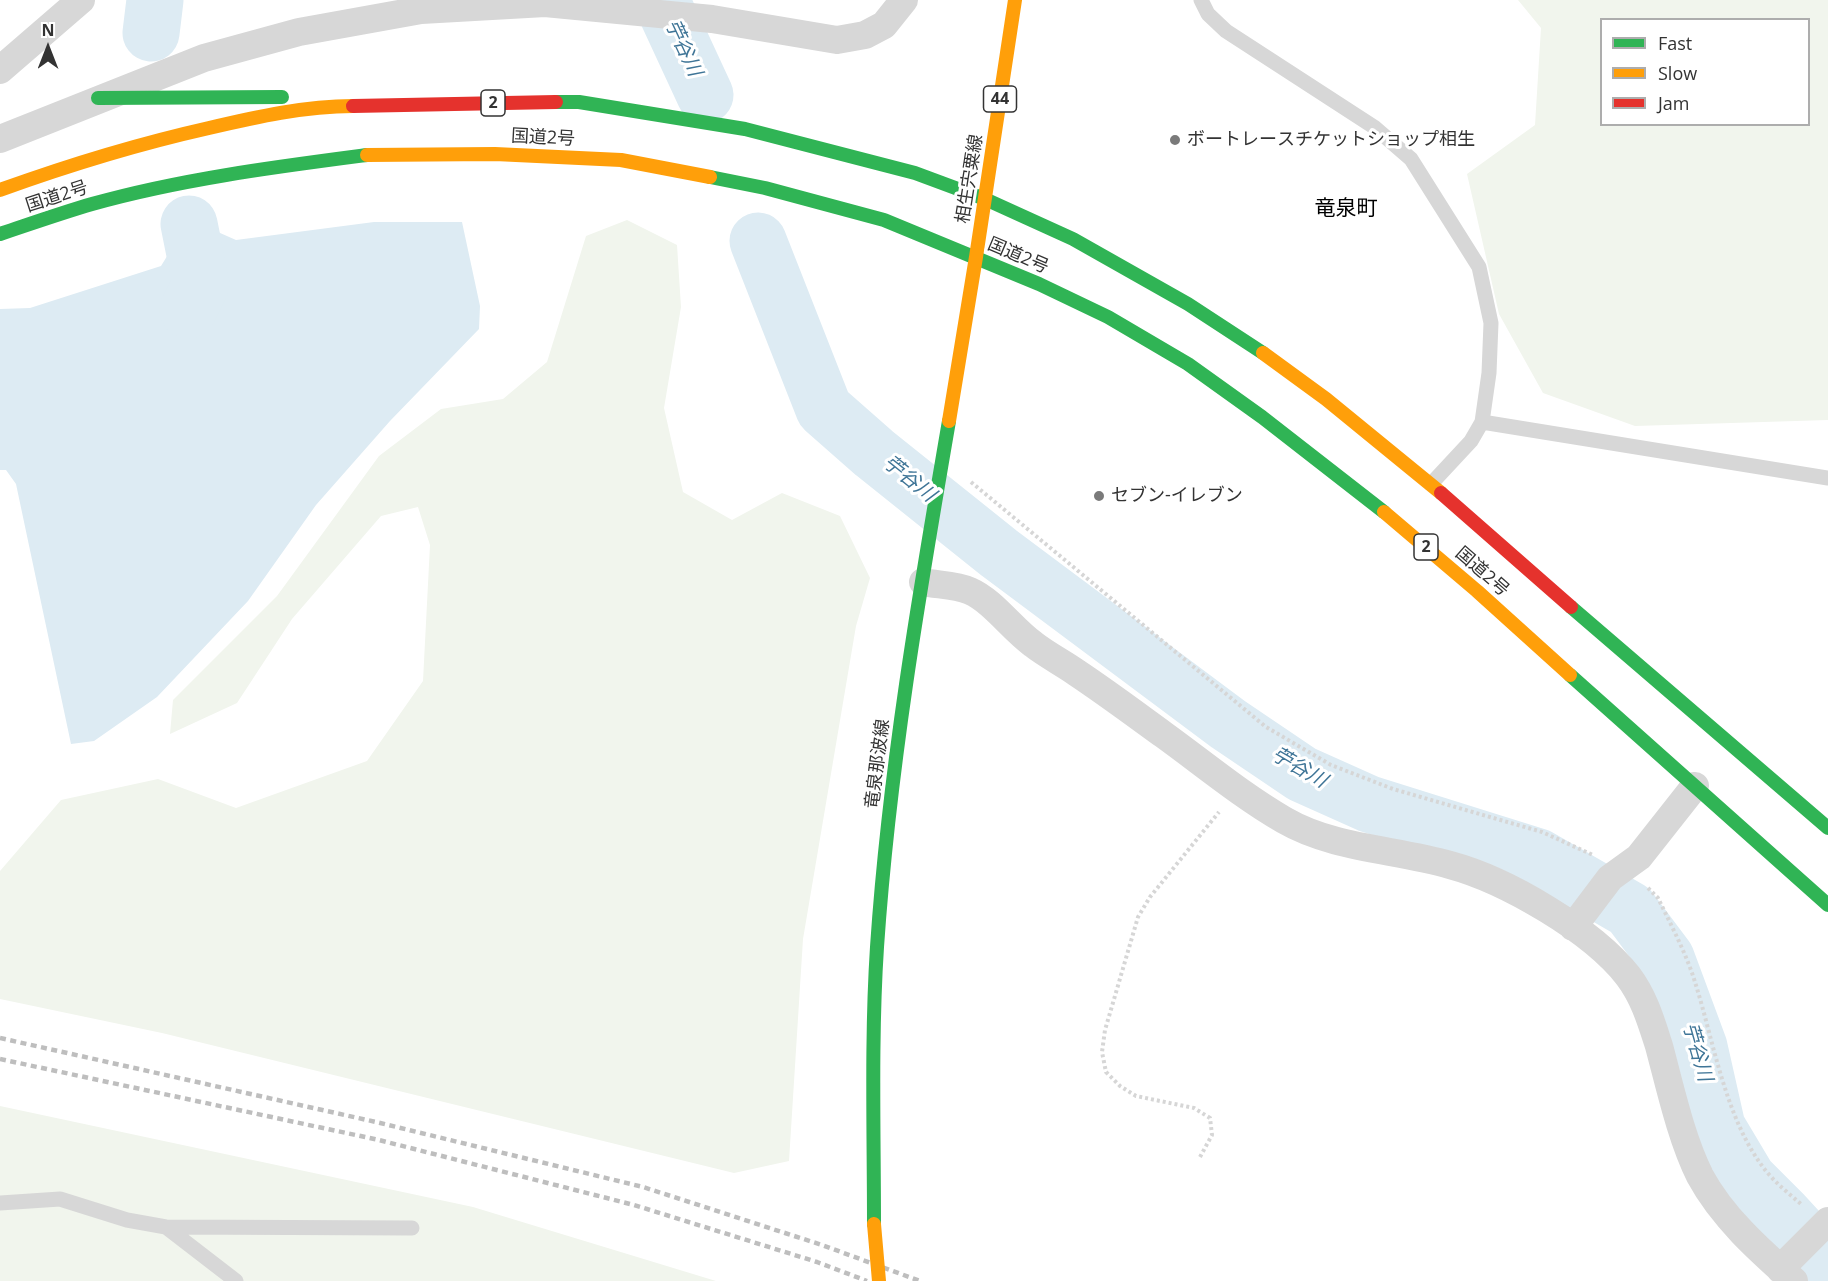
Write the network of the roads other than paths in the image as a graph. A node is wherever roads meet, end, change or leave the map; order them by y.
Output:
1 (81, 0) edge
2 (904, 0) edge
3 (1015, 0) edge
4 (1201, 0) edge
5 (707, 10) edge
6 (0, 70) edge
7 (485, 89) dead end
8 (299, 95) dead end
9 (98, 98) junction
10 (579, 102) junction
11 (0, 139) edge
12 (0, 190) edge
13 (985, 198) junction
14 (0, 234) edge
15 (976, 257) junction
16 (1482, 422) junction
17 (1828, 478) edge
18 (1431, 484) junction
19 (923, 582) junction
20 (1695, 786) junction
21 (1828, 828) edge
22 (1828, 905) edge
23 (1577, 921) junction
24 (0, 1203) edge
25 (1824, 1225) edge
26 (166, 1227) junction
27 (412, 1228) dead end
28 (1787, 1270) edge
29 (236, 1281) edge
30 (879, 1281) edge

1 - 6 street
2 - 5 street
3 - 13 main road, 相生宍粟線 / 44
4 - 16 lane
5 - 9 street
7 - 10 main road
8 - 9 main road
9 - 11 street
10 - 12 main road, 国道2号 / 2
10 - 13 main road, 国道2号 / 2
13 - 15 main road, 相生宍粟線 / 44
13 - 18 main road, 国道2号 / 2
14 - 15 main road, 国道2号 / 2
15 - 19 main road, 竜泉那波線
15 - 20 main road, 国道2号 / 2
16 - 17 lane
16 - 18 lane
18 - 21 main road, 国道2号 / 2
19 - 23 street
19 - 30 main road, 竜泉那波線, bridge
20 - 22 main road, 国道2号 / 2
20 - 23 street
23 - 28 street
24 - 26 lane
25 - 28 street
26 - 27 lane
26 - 29 lane

